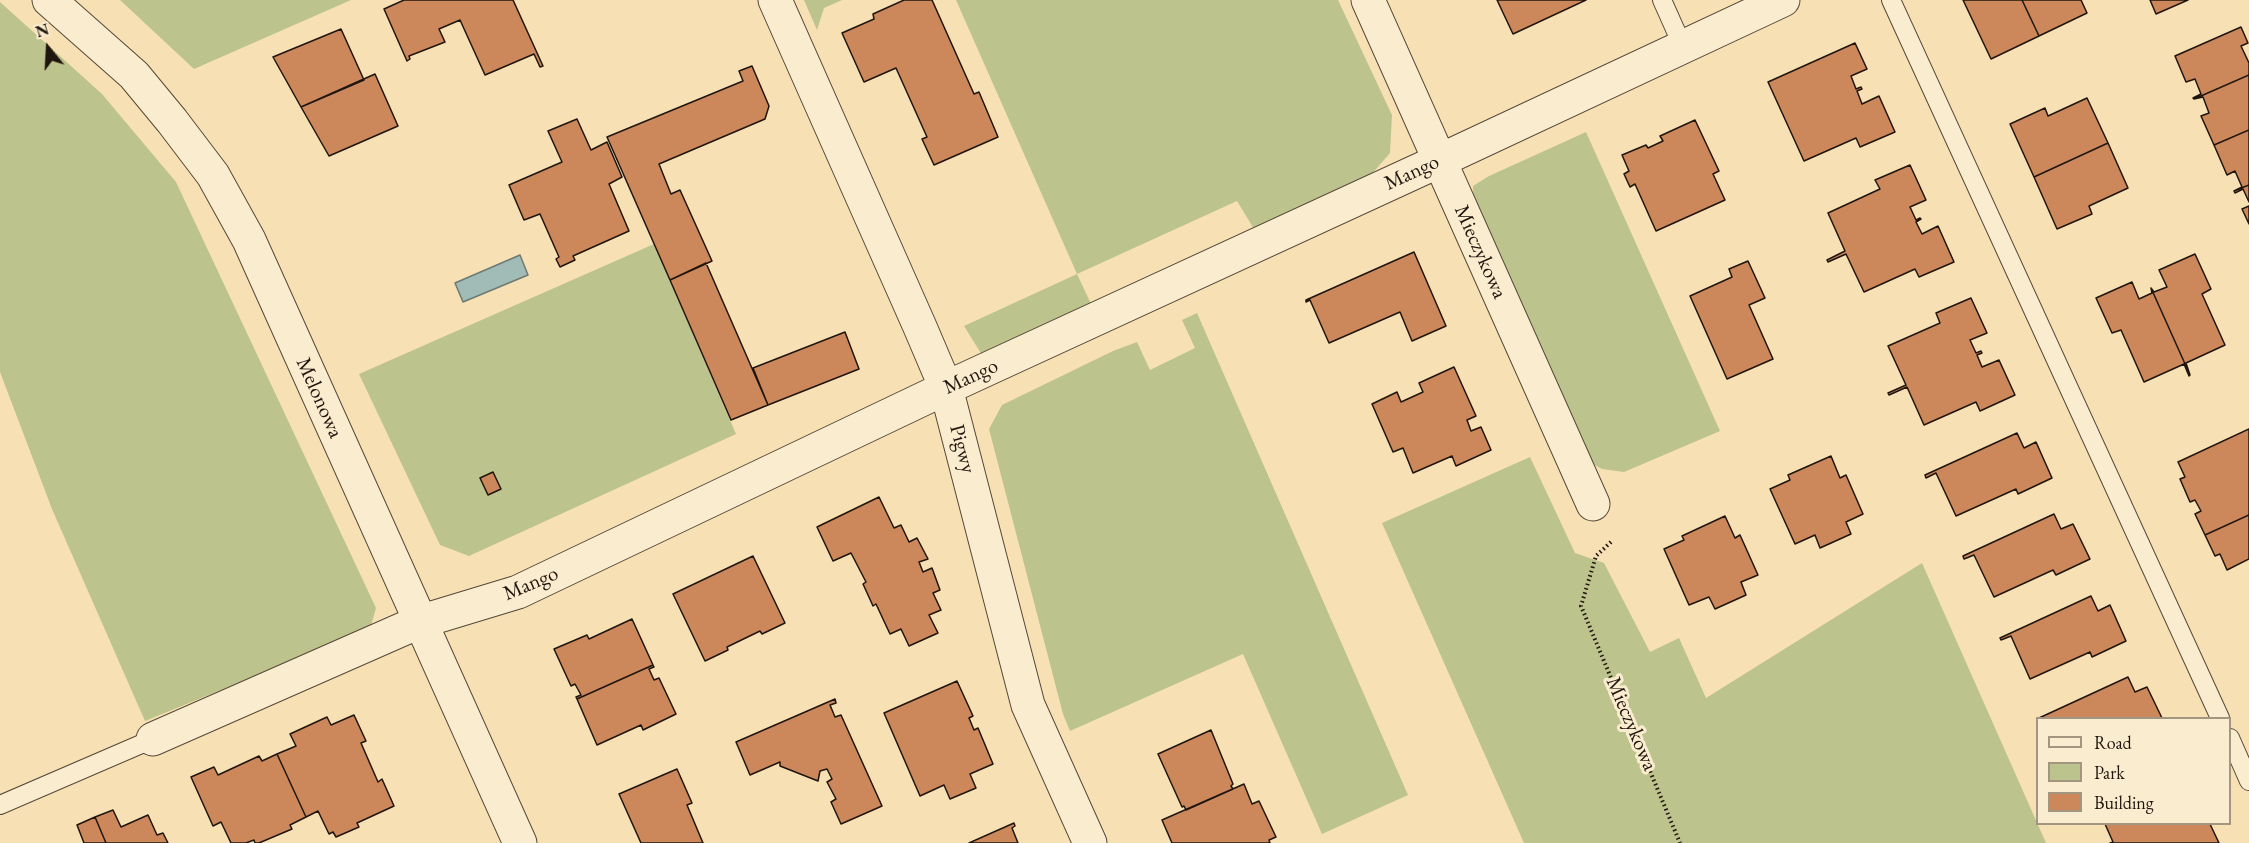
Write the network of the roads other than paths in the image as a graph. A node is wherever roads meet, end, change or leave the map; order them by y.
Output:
1 (49, 0) edge
2 (775, 0) edge
3 (1368, 0) edge
4 (1662, 0) edge
5 (1783, 0) edge
6 (1891, 0) edge
7 (1683, 47) junction
8 (1439, 161) junction
9 (946, 388) junction
10 (1593, 504) dead end
11 (419, 622) junction
12 (2220, 717) edge
13 (153, 739) joint
14 (2231, 742) edge
15 (2249, 781) edge
16 (0, 806) edge
17 (520, 843) edge
18 (1090, 843) edge

1 - 11 street, Melonowa
2 - 9 street, Pigwy
3 - 8 street, Mieczykowa
4 - 7 lane
5 - 7 street, Mango
6 - 12 lane
7 - 8 street, Mango
8 - 9 street, Mango
8 - 10 street, Mieczykowa
9 - 11 street, Mango
9 - 18 street, Pigwy
11 - 13 street, Mango
11 - 17 street, Melonowa
13 - 16 lane
14 - 15 lane

